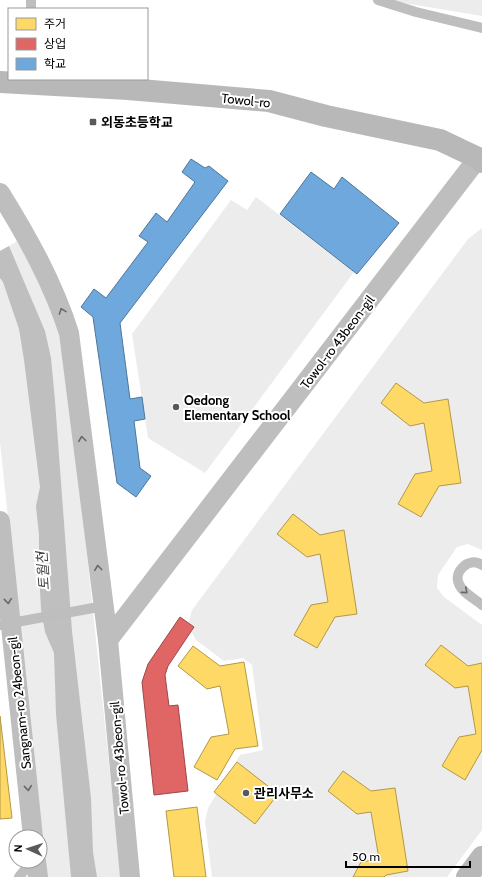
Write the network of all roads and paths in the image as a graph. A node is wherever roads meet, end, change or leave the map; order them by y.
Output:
1 (378, 0) edge
2 (482, 28) edge
3 (28, 81) edge
4 (0, 82) edge
5 (481, 156) edge
6 (0, 193) edge
7 (0, 521) edge
8 (482, 565) edge
9 (482, 605) edge
10 (104, 606) junction
11 (5, 625) edge
12 (108, 640) junction
13 (32, 829) edge
14 (482, 857) edge
15 (26, 869) edge
16 (19, 877) edge
17 (130, 877) edge
18 (467, 877) edge

1 - 2 lane
3 - 4 street, Towol-ro
3 - 5 street, Towol-ro
5 - 12 street, Towol-ro 43beon-gil
10 -> 6 street, Towol-ro 43beon-gil
7 -> 11 street, Sangnam-ro 24beon-gil
8 -> 9 lane
10 - 11 lane
10 - 12 street, Towol-ro 43beon-gil
11 -> 13 street, Sangnam-ro 24beon-gil
12 - 17 street, Towol-ro 43beon-gil
14 - 18 street
15 - 16 lane

